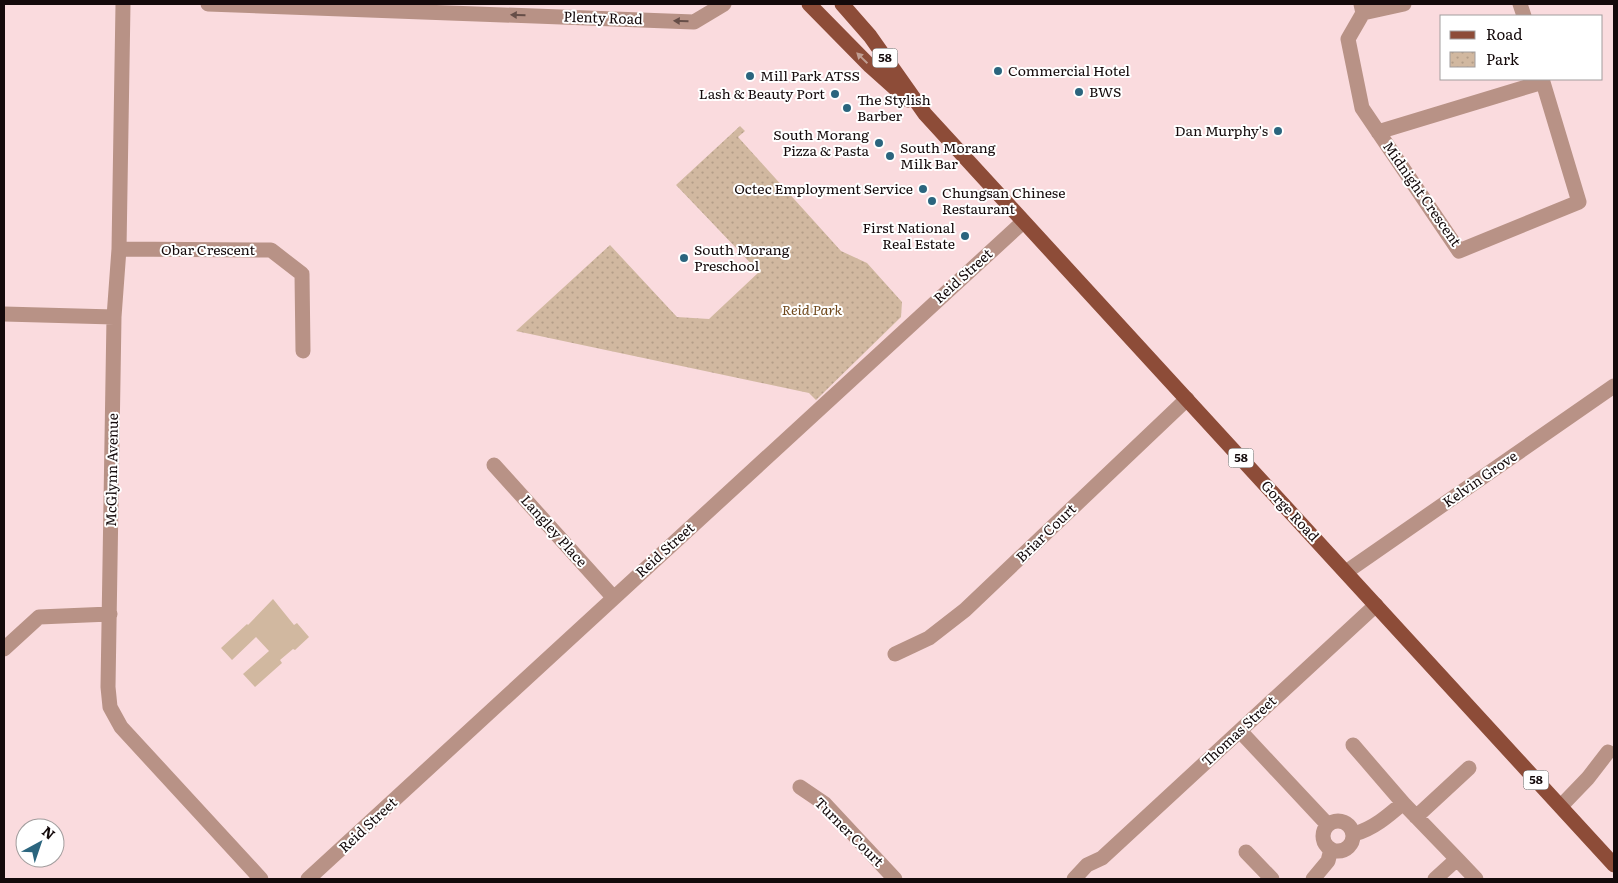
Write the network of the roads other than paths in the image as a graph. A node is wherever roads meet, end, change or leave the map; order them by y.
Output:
1 (123, 4) edge
2 (208, 4) edge
3 (432, 4) edge
4 (724, 4) edge
5 (809, 4) edge
6 (842, 4) edge
7 (1404, 4) edge
8 (1362, 8) edge
9 (447, 13) junction
10 (1543, 80) edge
11 (925, 114) junction
12 (1378, 132) junction
13 (1023, 222) junction
14 (119, 249) junction
15 (4, 314) edge
16 (114, 317) junction
17 (303, 351) dead end
18 (1614, 386) edge
19 (1187, 399) junction
20 (494, 465) dead end
21 (1346, 572) junction
22 (613, 597) junction
23 (1376, 605) junction
24 (110, 614) junction
25 (4, 649) edge
26 (895, 654) dead end
27 (1240, 731) junction
28 (1352, 745) dead end
29 (1611, 751) edge
30 (1593, 760) dead end
31 (1469, 768) dead end
32 (800, 787) dead end
33 (1403, 803) junction
34 (1561, 806) junction
35 (1416, 817) junction
36 (1328, 825) junction
37 (1354, 834) junction
38 (1332, 849) junction
39 (1246, 852) dead end
40 (1102, 858) junction
41 (1457, 859) junction
42 (1614, 865) edge
43 (262, 879) edge
44 (308, 879) edge
45 (895, 879) edge
46 (1074, 879) edge
47 (1088, 879) edge
48 (1272, 879) edge
49 (1314, 879) edge
50 (1435, 879) edge
51 (1476, 879) edge

1 - 14 street, McGlynn Avenue
2 - 9 street, Plenty Road
3 - 9 street, Plenty Road
4 -> 9 street, Plenty Road
11 -> 5 main road, Gorge Road / 58
6 - 11 main road, Gorge Road / 58
7 - 8 street, Midnight Crescent
8 - 12 street, Midnight Crescent
10 - 12 street
10 - 12 street, Midnight Crescent
11 - 13 main road, Gorge Road / 58
13 - 19 main road, Gorge Road / 58
13 - 22 street, Reid Street
14 - 16 street, McGlynn Avenue
14 - 17 street, Obar Crescent
15 - 16 street
16 - 24 street, McGlynn Avenue
18 - 21 street, Kelvin Grove
19 - 21 main road, Gorge Road / 58
19 - 26 street, Briar Court
20 - 22 street, Langley Place
21 - 23 main road, Gorge Road / 58
22 - 44 street, Reid Street
23 - 27 street, Thomas Street
23 - 34 main road, Gorge Road / 58
24 - 25 street
24 - 43 street, McGlynn Avenue
27 - 36 street
27 - 40 street, Thomas Street
28 - 33 street
29 - 30 street
29 - 34 street
31 - 35 street
32 - 45 street, Turner Court
33 - 35 street
33 - 37 street
34 - 42 main road, Gorge Road / 58
35 - 41 street
36 - 37 street
36 - 38 street
37 - 38 street
38 - 49 street
39 - 48 street
40 - 46 street, Thomas Street
40 - 47 street, Thomas Street
41 - 50 street
41 - 51 street

